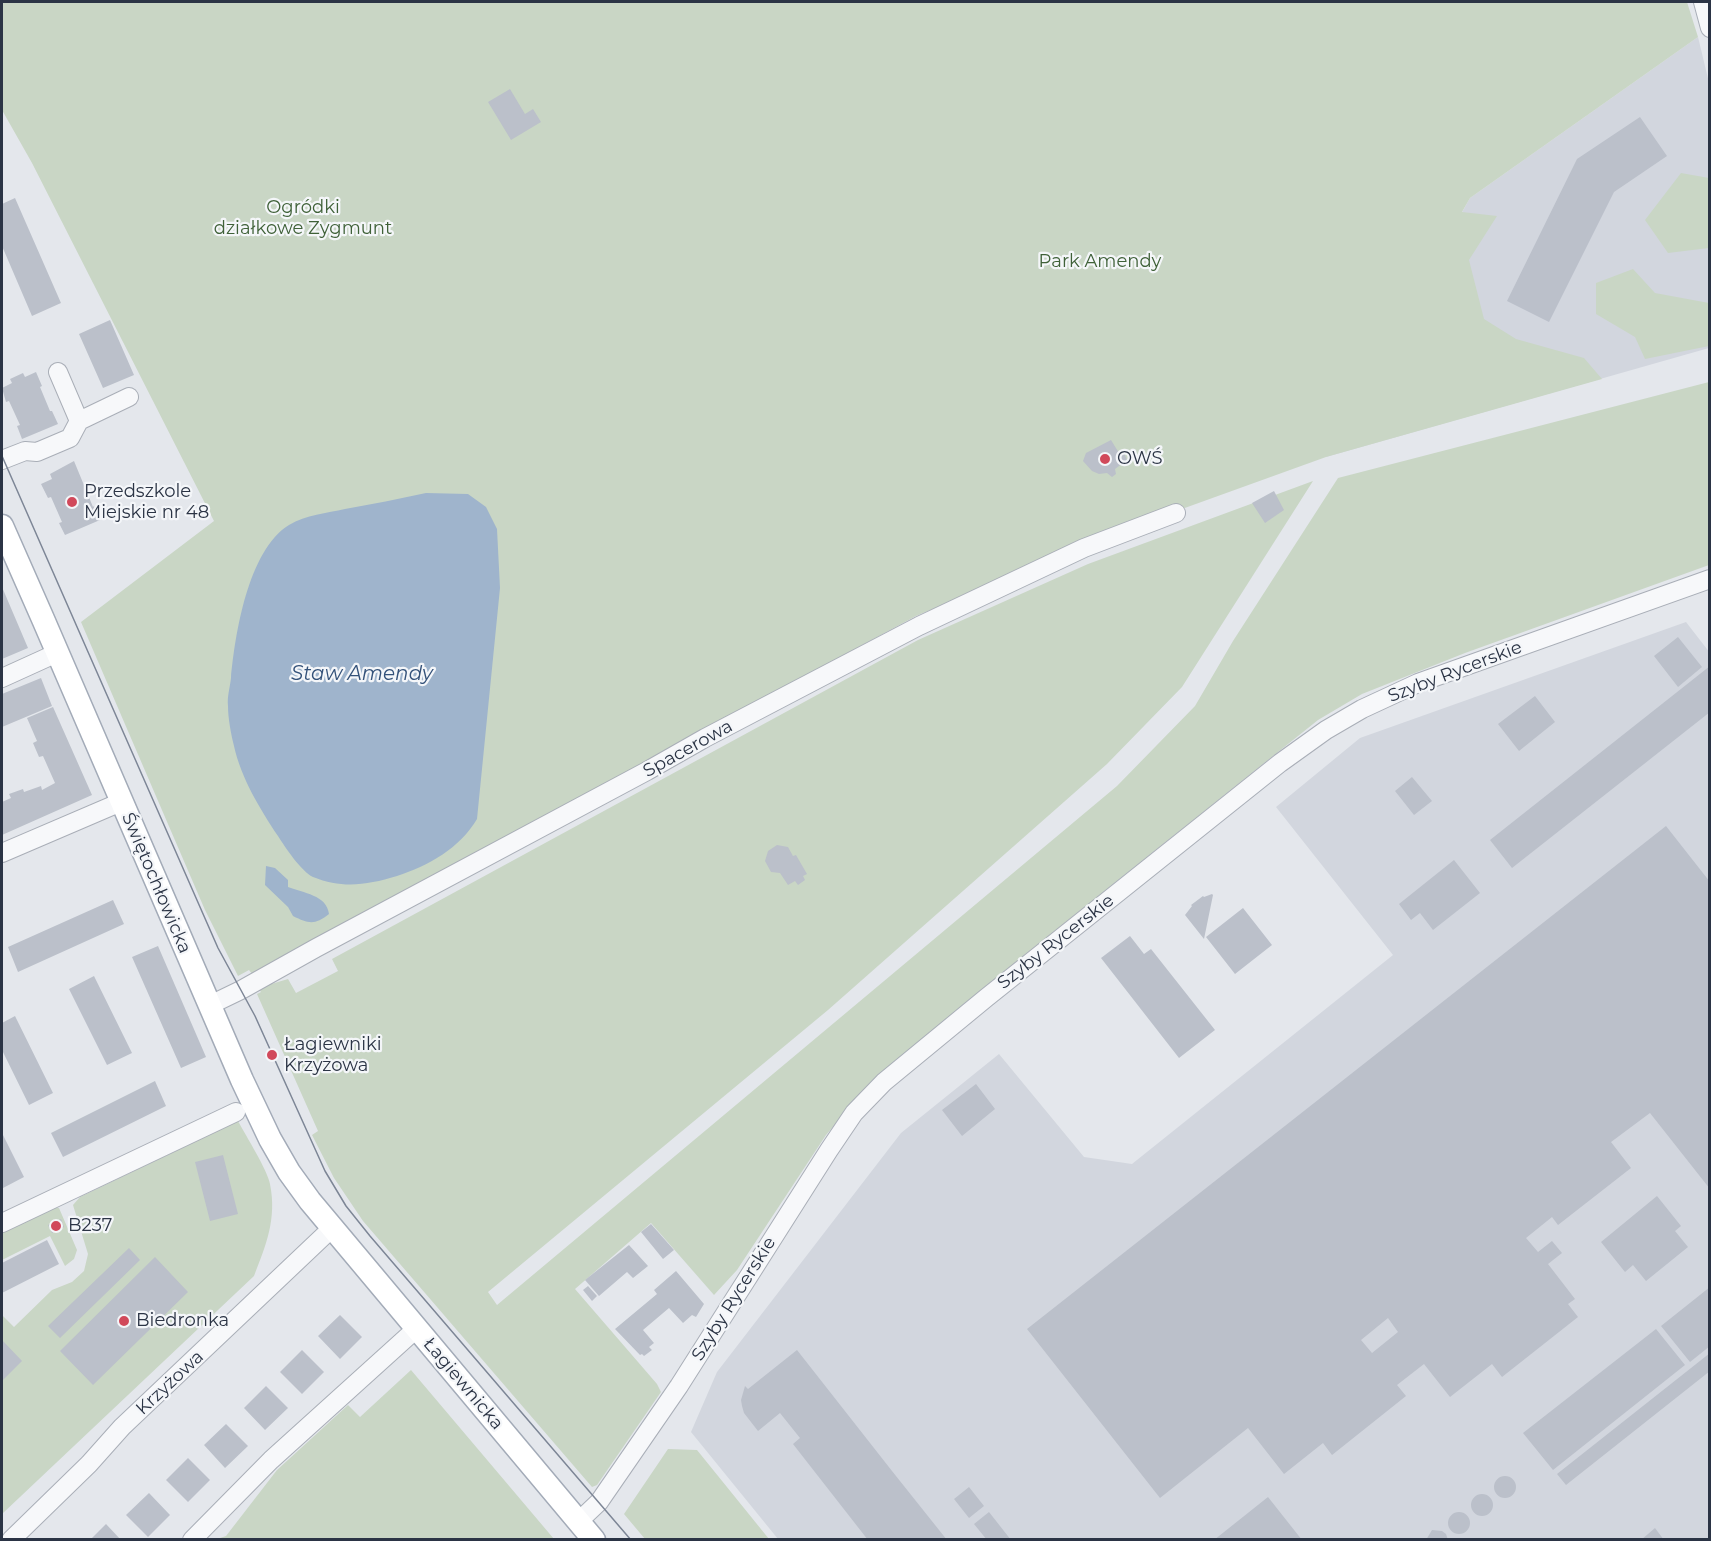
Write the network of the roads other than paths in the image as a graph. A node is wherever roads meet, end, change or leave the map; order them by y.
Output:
1 (1703, 2) edge
2 (1710, 28) edge
3 (58, 372) dead end
4 (129, 397) dead end
5 (79, 421) junction
6 (2, 460) edge
7 (1176, 513) dead end
8 (2, 526) edge
9 (1710, 579) edge
10 (57, 653) junction
11 (2, 678) edge
12 (121, 802) junction
13 (2, 853) edge
14 (210, 1005) junction
15 (236, 1112) dead end
16 (2, 1223) edge
17 (331, 1229) junction
18 (416, 1329) junction
19 (579, 1521) junction
20 (11, 1539) edge
21 (192, 1539) edge
22 (594, 1539) edge

1 - 2 street
3 - 5 street
4 - 5 street
5 - 6 street
7 - 14 street, Spacerowa
8 - 10 main road, Świętochłowicka
9 - 19 street, Szyby Rycerskie
10 - 11 street
10 - 12 main road, Świętochłowicka
12 - 13 street
12 - 14 main road, Świętochłowicka
14 - 17 main road, Świętochłowicka
15 - 16 street
17 - 18 main road, Łagiewnicka
17 - 20 street, Krzyżowa
18 - 19 main road, Łagiewnicka
18 - 21 street
19 - 22 main road, Łagiewnicka

